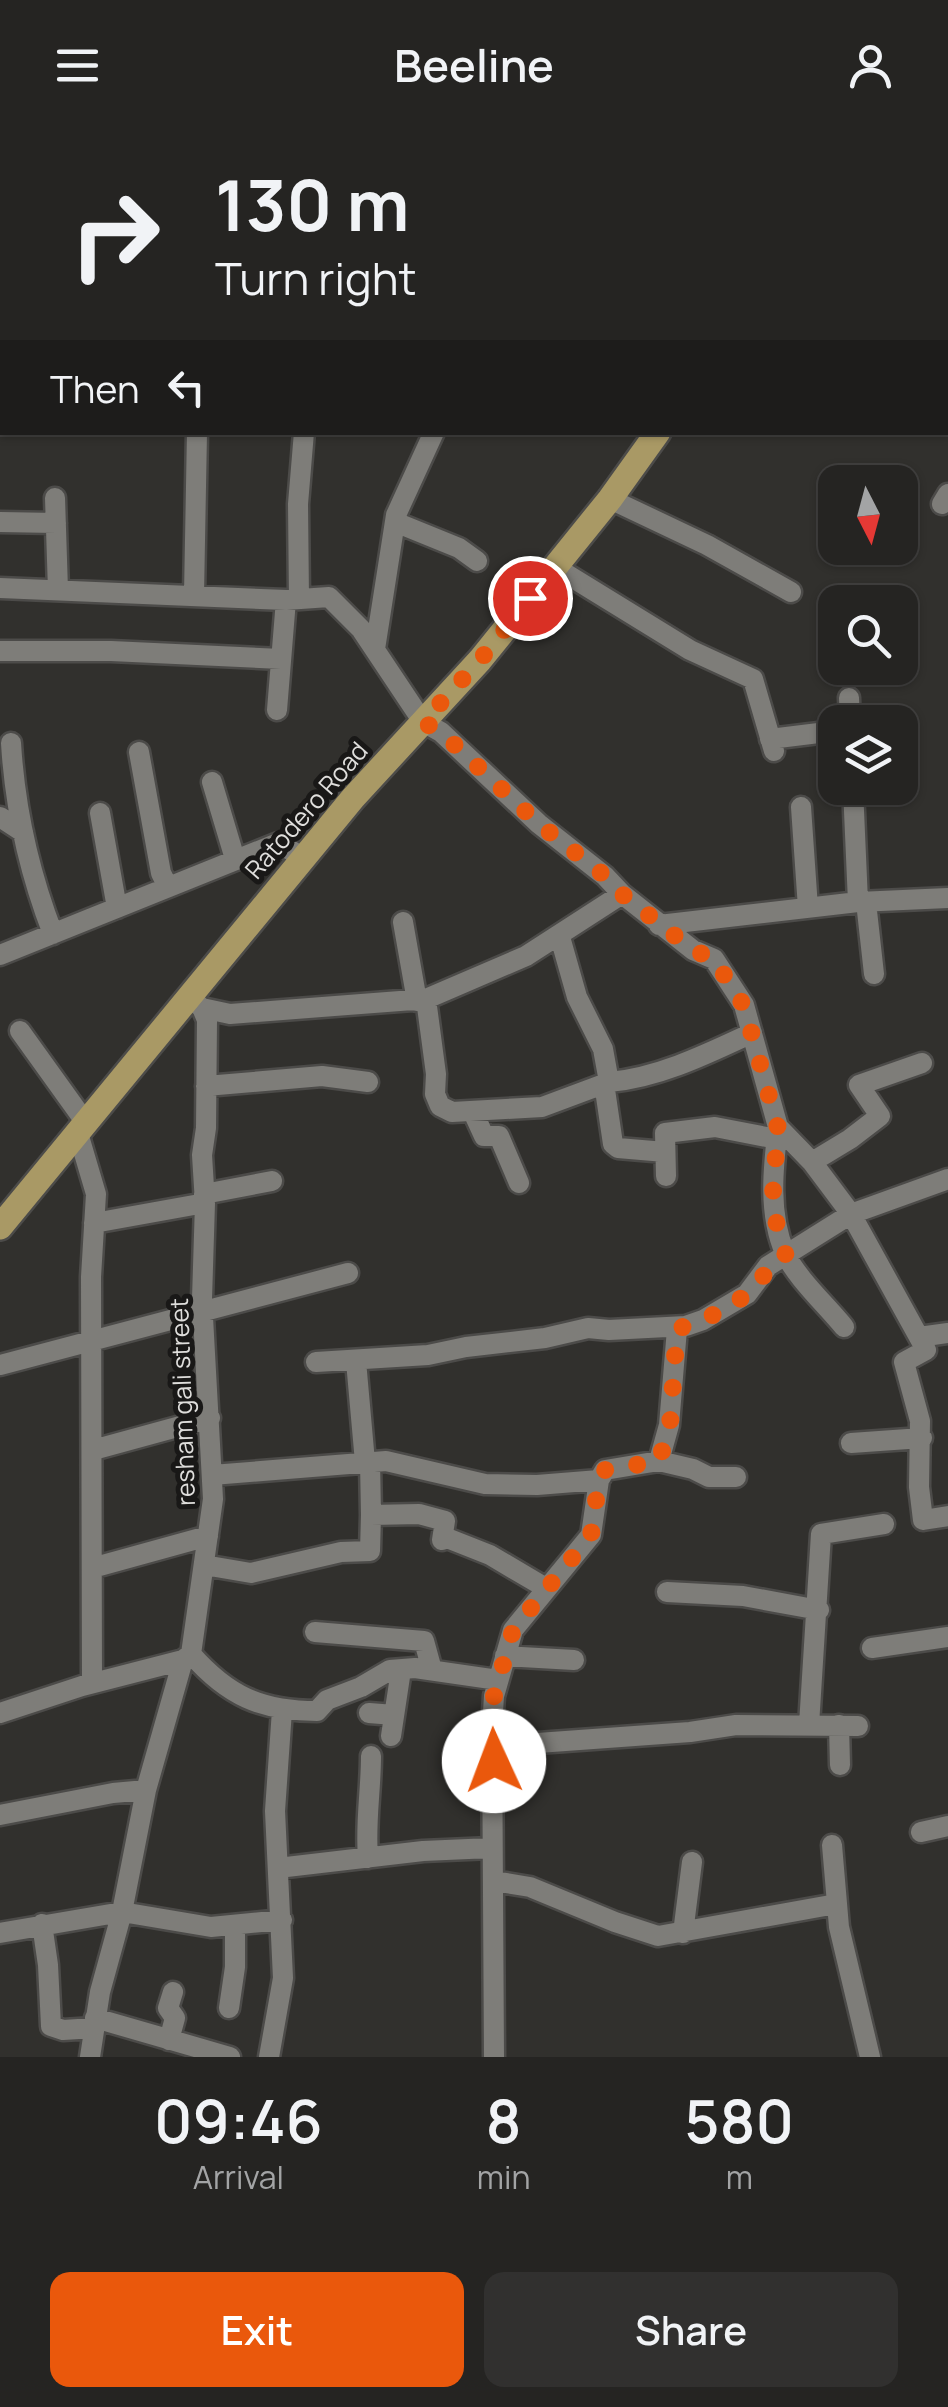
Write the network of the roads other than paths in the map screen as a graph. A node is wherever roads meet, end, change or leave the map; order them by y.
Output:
1 (197, 435) edge
2 (304, 435) edge
3 (433, 435) edge
4 (656, 435) edge
5 (55, 498) dead end
6 (610, 499) junction
7 (0, 522) edge
8 (395, 522) junction
9 (56, 523) junction
10 (476, 562) dead end
11 (555, 567) junction
12 (0, 588) edge
13 (58, 590) junction
14 (791, 592) dead end
15 (194, 595) junction
16 (292, 600) junction
17 (375, 649) junction
18 (0, 650) edge
19 (281, 659) junction
20 (849, 698) dead end
21 (849, 705) edge
22 (277, 710) dead end
23 (423, 722) junction
24 (818, 735) edge
25 (12, 743) dead end
26 (139, 752) dead end
27 (212, 782) dead end
28 (854, 805) edge
29 (801, 807) dead end
30 (100, 813) dead end
31 (0, 817) edge
32 (23, 832) junction
33 (304, 858) junction
34 (235, 860) junction
35 (168, 888) junction
36 (622, 894) junction
37 (948, 898) edge
38 (862, 902) junction
39 (117, 908) junction
40 (808, 908) junction
41 (402, 922) dead end
42 (659, 925) junction
43 (0, 930) edge
44 (52, 934) junction
45 (560, 937) junction
46 (4, 953) edge
47 (874, 974) dead end
48 (421, 1000) junction
49 (195, 1002) junction
50 (20, 1030) dead end
51 (752, 1033) junction
52 (922, 1063) dead end
53 (368, 1082) dead end
54 (606, 1082) junction
55 (206, 1086) junction
56 (473, 1112) junction
57 (82, 1128) junction
58 (778, 1133) junction
59 (664, 1152) junction
60 (812, 1162) junction
61 (666, 1176) dead end
62 (948, 1179) edge
63 (272, 1182) dead end
64 (519, 1184) dead end
65 (204, 1199) junction
66 (851, 1214) junction
67 (94, 1223) junction
68 (0, 1227) edge
69 (786, 1256) junction
70 (348, 1273) dead end
71 (203, 1311) junction
72 (688, 1325) junction
73 (844, 1327) dead end
74 (948, 1333) edge
75 (919, 1337) junction
76 (92, 1342) junction
77 (356, 1361) junction
78 (316, 1362) dead end
79 (0, 1365) edge
80 (210, 1418) junction
81 (922, 1438) junction
82 (851, 1442) dead end
83 (93, 1450) junction
84 (659, 1461) junction
85 (368, 1462) junction
86 (212, 1475) junction
87 (736, 1477) dead end
88 (599, 1480) junction
89 (371, 1515) junction
90 (948, 1516) edge
91 (884, 1524) dead end
92 (208, 1536) junction
93 (204, 1564) junction
94 (92, 1568) junction
95 (546, 1588) junction
96 (666, 1592) dead end
97 (819, 1610) junction
98 (314, 1632) dead end
99 (948, 1637) edge
100 (872, 1648) dead end
101 (505, 1656) junction
102 (187, 1657) junction
103 (574, 1660) dead end
104 (401, 1670) junction
105 (432, 1670) junction
106 (498, 1680) junction
107 (92, 1684) junction
108 (282, 1710) junction
109 (0, 1713) edge
110 (370, 1713) dead end
111 (810, 1726) junction
112 (494, 1752) junction
113 (371, 1756) dead end
114 (840, 1765) dead end
115 (146, 1790) junction
116 (0, 1815) edge
117 (948, 1826) edge
118 (921, 1832) dead end
119 (832, 1845) dead end
120 (491, 1848) junction
121 (368, 1858) junction
122 (692, 1862) dead end
123 (278, 1868) junction
124 (494, 1881) junction
125 (836, 1904) junction
126 (122, 1912) junction
127 (282, 1920) junction
128 (42, 1924) junction
129 (235, 1926) junction
130 (0, 1933) edge
131 (683, 1933) junction
132 (172, 1992) dead end
133 (229, 2008) dead end
134 (95, 2023) junction
135 (169, 2040) junction
136 (90, 2057) edge
137 (230, 2057) edge
138 (269, 2057) edge
139 (494, 2057) edge
140 (870, 2057) edge

1 - 15 street
2 - 16 street
3 - 8 street
4 - 6 main road, Ratodero Road
5 - 9 street
6 - 11 main road, Ratodero Road
6 - 14 street
7 - 9 street
8 - 10 street
8 - 17 street
9 - 13 street
11 - 23 main road, Ratodero Road
11 - 24 street
12 - 13 street
13 - 15 street
15 - 16 street
16 - 17 street
16 - 19 street
17 - 23 street
18 - 19 street
19 - 22 street
20 - 21 street
23 - 33 main road, Ratodero Road
23 - 36 street
25 - 32 street
26 - 35 street
27 - 34 street
28 - 38 street
29 - 40 street
30 - 39 street
31 - 32 street
32 - 44 street
33 - 34 street
33 - 49 main road, Ratodero Road
34 - 35 street
35 - 39 street
36 - 42 street
36 - 45 street
37 - 38 street
38 - 40 street
38 - 47 street
39 - 44 street
40 - 42 street
41 - 48 street
42 - 51 street
43 - 46 street
44 - 46 street
45 - 48 street
45 - 54 street
48 - 49 street
48 - 56 street
49 - 55 street, resham gali street
49 - 57 main road, Ratodero Road
50 - 57 street
51 - 54 street
51 - 58 street
52 - 60 street
53 - 55 street
54 - 56 street
54 - 59 street
55 - 65 street, resham gali street
56 - 64 street
57 - 67 street
57 - 68 main road, Ratodero Road
58 - 59 street
58 - 60 street
58 - 69 street
59 - 61 street
60 - 66 street
62 - 66 street
63 - 65 street
65 - 67 street
65 - 71 street, resham gali street
66 - 69 street
66 - 75 street
67 - 76 street
69 - 72 street
69 - 73 street
70 - 71 street
71 - 76 street
71 - 80 street, resham gali street
72 - 77 street
72 - 84 street
74 - 75 street
75 - 81 street
76 - 79 street
76 - 83 street
77 - 78 street
77 - 85 street
80 - 83 street
80 - 86 street, resham gali street
81 - 82 street
81 - 90 street
83 - 94 street
84 - 87 street
84 - 88 street
85 - 86 street
85 - 88 street
85 - 89 street
86 - 92 street, resham gali street
88 - 95 street
89 - 93 street
89 - 95 street
91 - 97 street
92 - 93 street, resham gali street
92 - 94 street
93 - 102 street, resham gali street
94 - 107 street
95 - 101 street
96 - 97 street
97 - 111 street
98 - 105 street
99 - 100 street
101 - 103 street
101 - 106 street
102 - 107 street
102 - 108 street
102 - 115 street, resham gali street
104 - 105 street
104 - 108 street
104 - 110 street
105 - 106 street
106 - 112 street
107 - 109 street
108 - 123 street
111 - 112 street
111 - 114 street
112 - 120 street
113 - 121 street
115 - 116 street
115 - 126 street, resham gali street
117 - 118 street
119 - 125 street
120 - 121 street
120 - 124 street
121 - 123 street
122 - 131 street
123 - 127 street
124 - 131 street
124 - 139 street
125 - 131 street
125 - 140 street
126 - 128 street
126 - 129 street
126 - 134 street, resham gali street
127 - 129 street
127 - 138 street
128 - 130 street
128 - 134 street
129 - 133 street
132 - 135 street
134 - 135 street
134 - 136 street, resham gali street
135 - 137 street

